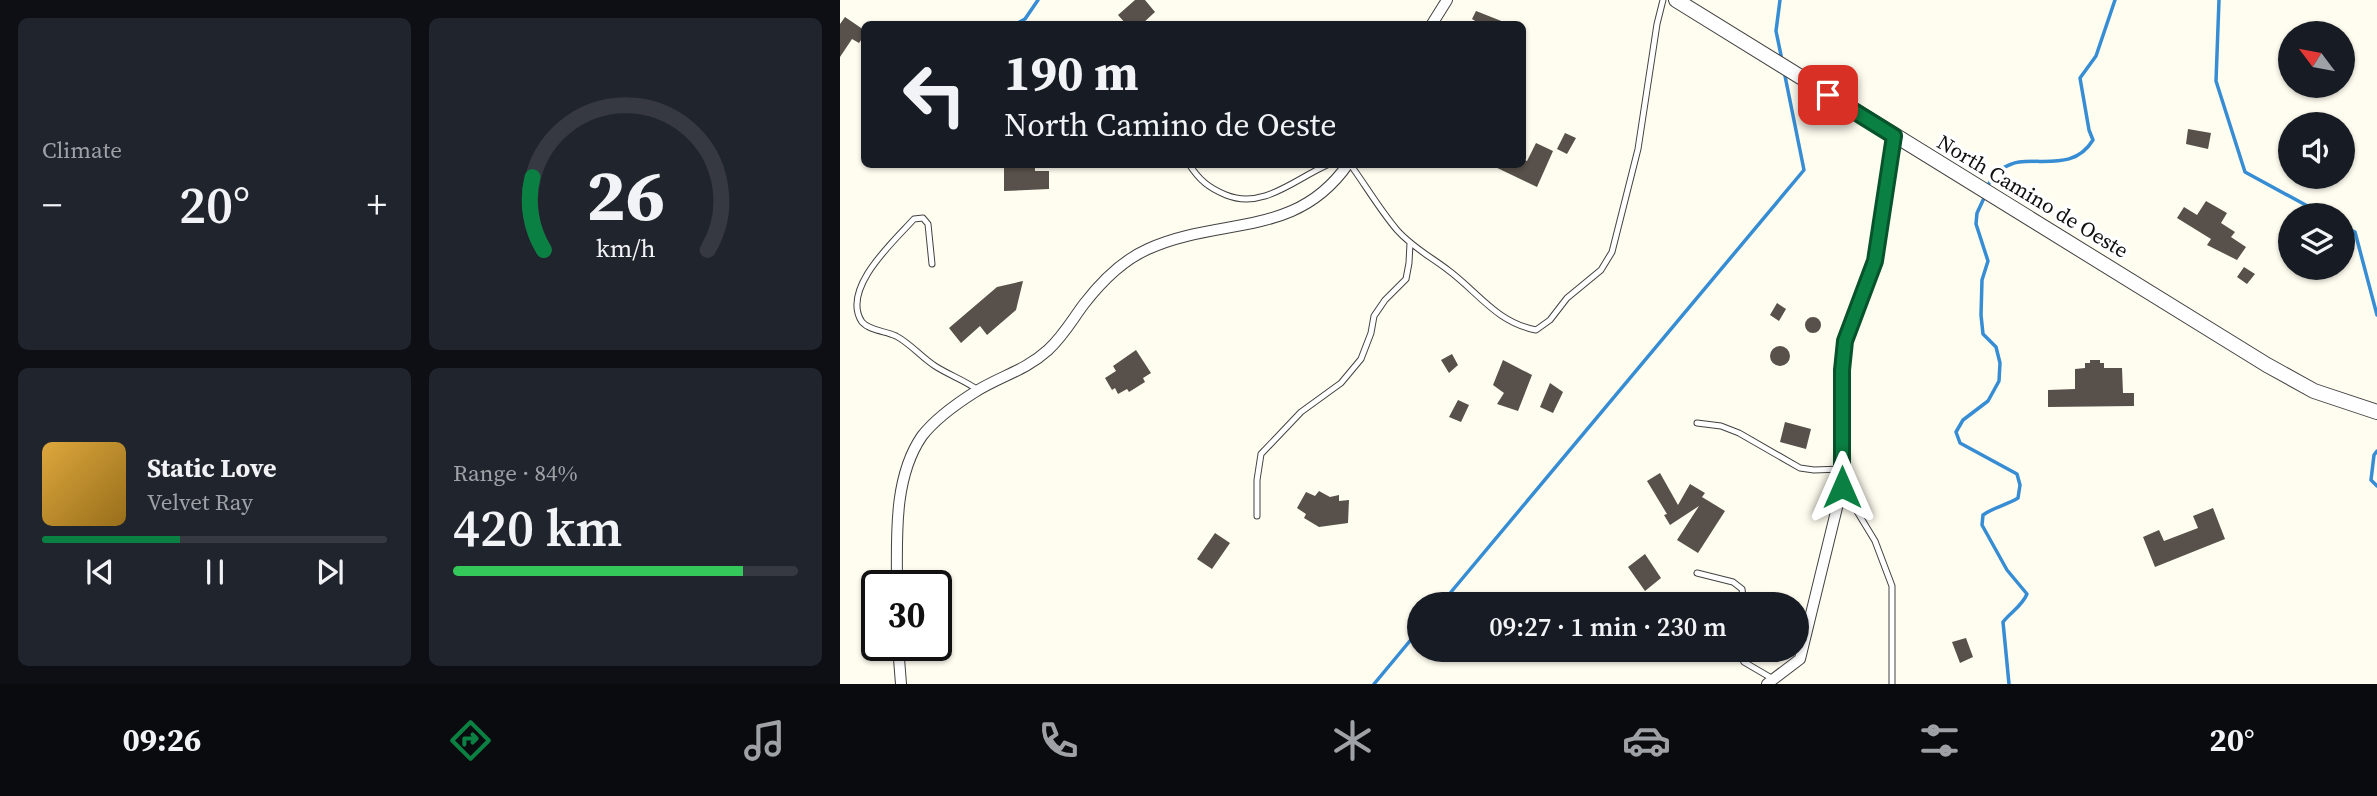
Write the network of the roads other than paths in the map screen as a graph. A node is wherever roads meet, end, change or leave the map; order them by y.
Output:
1 (1447, 0) edge
2 (1663, 0) edge
3 (1676, 0) edge
4 (1434, 21) edge
5 (1894, 136) junction
6 (1191, 168) edge
7 (1320, 168) edge
8 (1329, 168) edge
9 (1346, 168) edge
10 (1352, 168) edge
11 (1339, 178) junction
12 (1410, 243) junction
13 (932, 264) dead end
14 (978, 390) junction
15 (2377, 412) edge
16 (1697, 423) dead end
17 (1842, 469) junction
18 (1842, 487) junction
19 (1257, 516) dead end
20 (897, 570) edge
21 (1697, 573) dead end
22 (1742, 592) edge
23 (899, 661) edge
24 (1744, 662) edge
25 (1770, 682) edge
26 (901, 684) edge
27 (1892, 684) edge

1 - 4 street
2 - 12 lane
3 - 5 street, North Camino de Oeste
5 - 15 street, North Camino de Oeste
5 - 17 street
6 - 7 lane
8 - 11 lane
9 - 11 street
10 - 12 lane
11 - 14 street
12 - 19 lane
13 - 14 lane
14 - 20 street
16 - 17 lane
17 - 18 street
18 - 25 street
18 - 27 lane
21 - 22 lane
23 - 26 street
24 - 25 lane

